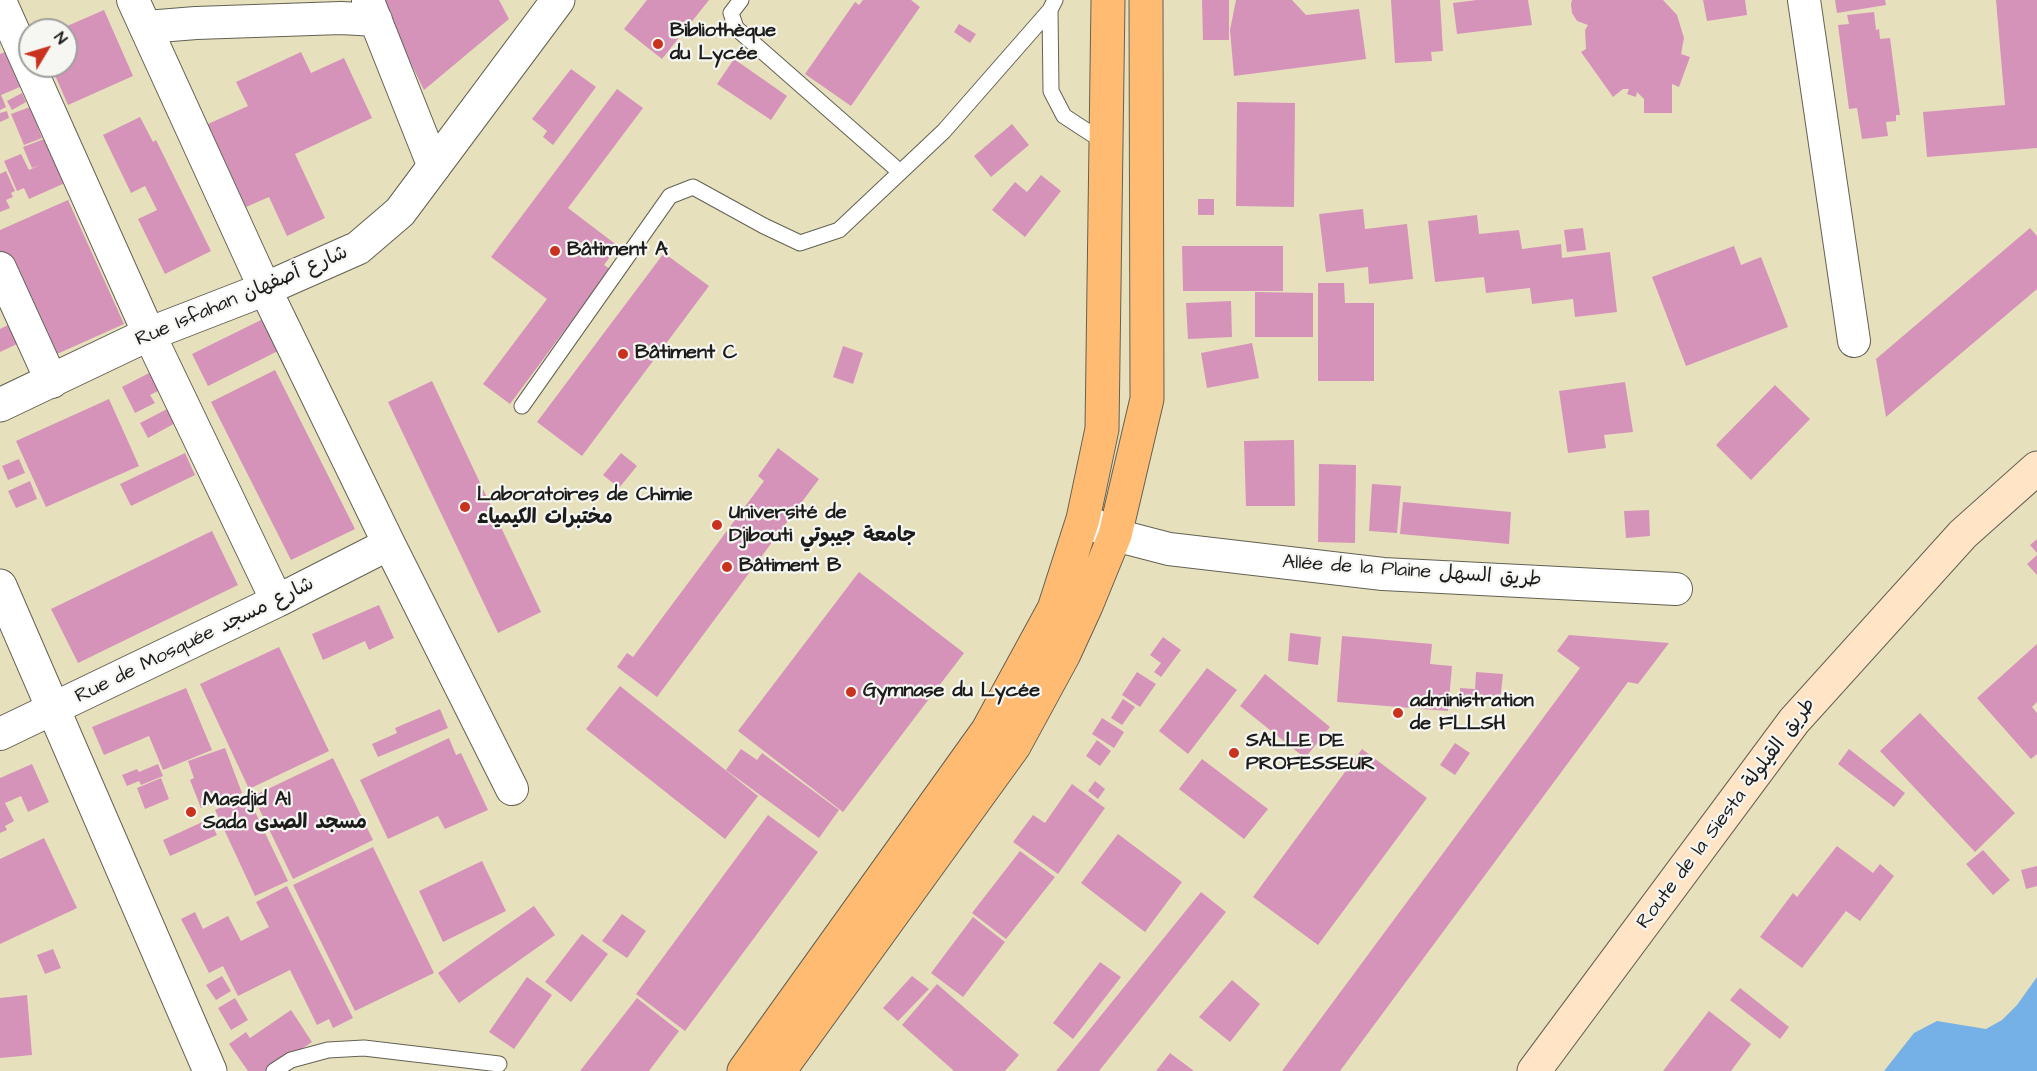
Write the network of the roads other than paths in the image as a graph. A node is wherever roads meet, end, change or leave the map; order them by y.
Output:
1 (558, 0) edge
2 (741, 0) edge
3 (1108, 0) edge
4 (1146, 0) edge
5 (1804, 0) edge
6 (5, 3) edge
7 (1053, 5) edge
8 (372, 10) edge
9 (140, 13) edge
10 (1107, 144) junction
11 (434, 167) junction
12 (900, 172) junction
13 (0, 268) edge
14 (265, 289) junction
15 (149, 334) junction
16 (1854, 341) dead end
17 (52, 382) junction
18 (0, 405) edge
19 (522, 406) dead end
20 (2037, 468) edge
21 (1083, 519) junction
22 (1115, 535) junction
23 (389, 544) junction
24 (0, 586) edge
25 (1676, 589) dead end
26 (277, 602) junction
27 (54, 709) junction
28 (0, 734) edge
29 (512, 789) dead end
30 (499, 1064) dead end
31 (210, 1071) edge
32 (274, 1071) edge
33 (744, 1071) edge
34 (779, 1071) edge
35 (1534, 1071) edge

1 - 11 street, Rue Isfahan شارع أصفهان
2 - 12 lane
3 - 10 main road
4 - 22 main road
5 - 16 street
6 - 15 street
7 - 10 lane
7 - 12 lane
8 - 9 street
8 - 11 street
9 - 14 street
10 - 21 main road
11 - 14 street, Rue Isfahan شارع أصفهان
12 - 19 lane
13 - 17 street
14 - 15 street, Rue Isfahan شارع أصفهان
14 - 23 street
15 - 17 street, Rue Isfahan شارع أصفهان
15 - 26 street
17 - 18 street, Rue Isfahan شارع أصفهان
20 - 35 main road, Route de la Siesta طريق القيلولة
21 - 22 street, Allée de la Plaine طريق السهل
21 - 33 main road
22 - 25 street, Allée de la Plaine طريق السهل
22 - 34 main road
23 - 26 street, Rue de Mosquée شارع مسجد
23 - 29 street
24 - 27 street
26 - 27 street, Rue de Mosquée شارع مسجد
27 - 28 street, Rue de Mosquée شارع مسجد
27 - 31 street
30 - 32 lane

